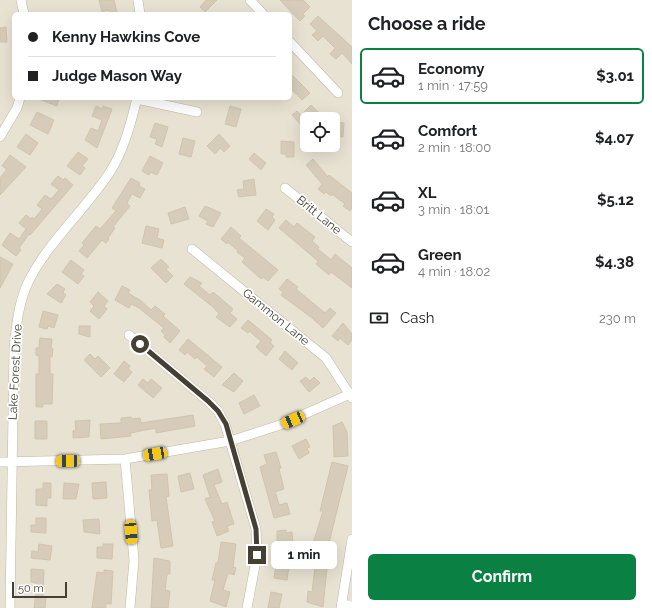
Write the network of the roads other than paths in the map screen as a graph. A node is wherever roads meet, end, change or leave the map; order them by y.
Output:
1 (20, 0) edge
2 (138, 0) edge
3 (250, 0) edge
4 (23, 12) edge
5 (140, 12) edge
6 (261, 12) edge
7 (292, 44) edge
8 (338, 93) dead end
9 (19, 100) edge
10 (136, 100) edge
11 (146, 100) edge
12 (197, 112) dead end
13 (0, 137) edge
14 (285, 188) dead end
15 (352, 242) edge
16 (192, 250) dead end
17 (129, 335) dead end
18 (351, 395) edge
19 (230, 441) junction
20 (125, 459) junction
21 (0, 462) edge
22 (12, 462) junction
23 (352, 539) edge
24 (341, 606) edge
25 (352, 606) edge
26 (10, 608) edge
27 (130, 608) edge
28 (247, 608) edge

1 - 4 street
2 - 5 street
3 - 6 street
7 - 8 street
9 - 13 street
10 - 22 street, Lake Forest Drive
11 - 12 street
14 - 15 street, Britt Lane
16 - 18 street, Gammon Lane
17 - 19 street
18 - 19 street
19 - 20 street
19 - 28 street
20 - 22 street
20 - 27 street
21 - 22 street
22 - 26 street, Lake Forest Drive
23 - 24 street
24 - 25 street

